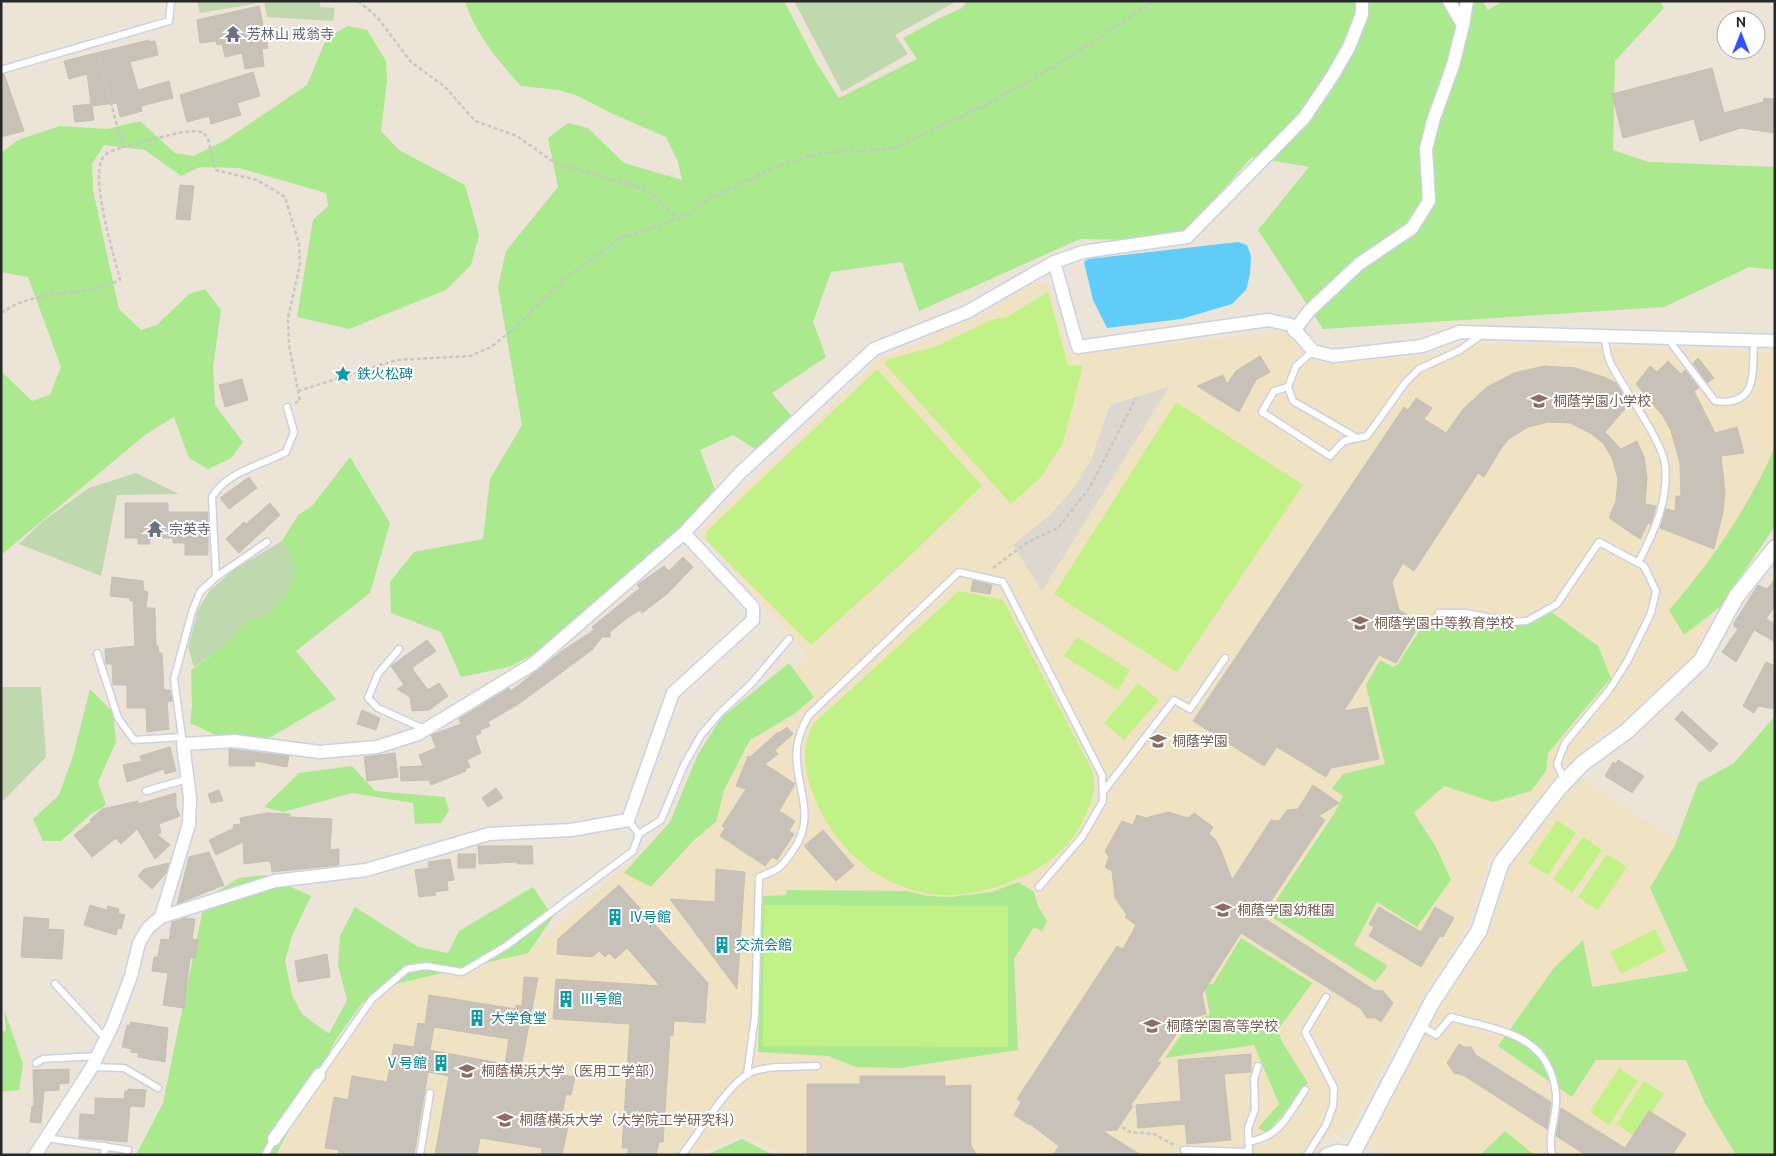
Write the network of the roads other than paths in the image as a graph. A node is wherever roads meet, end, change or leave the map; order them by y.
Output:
1 (171, 1) edge
2 (1362, 1) edge
3 (1449, 1) edge
4 (1467, 1) edge
5 (1463, 24) junction
6 (1, 70) edge
7 (1054, 262) junction
8 (1294, 331) junction
9 (1486, 333) junction
10 (1604, 336) junction
11 (1668, 338) junction
12 (1754, 340) junction
13 (1775, 341) edge
14 (1313, 351) junction
15 (1288, 386) junction
16 (286, 407) road end
17 (1357, 438) junction
18 (684, 533) junction
19 (267, 542) dead end
20 (1775, 548) edge
21 (1638, 563) junction
22 (216, 577) junction
23 (1438, 612) dead end
24 (788, 639) dead end
25 (399, 649) dead end
26 (97, 653) dead end
27 (1225, 658) dead end
28 (426, 730) junction
29 (182, 740) junction
30 (187, 779) junction
31 (1565, 782) junction
32 (146, 790) dead end
33 (1103, 792) junction
34 (628, 820) junction
35 (639, 834) junction
36 (1039, 887) dead end
37 (161, 917) junction
38 (55, 984) dead end
39 (1326, 997) dead end
40 (1419, 1024) junction
41 (106, 1039) junction
42 (98, 1056) junction
43 (36, 1063) dead end
44 (817, 1066) dead end
45 (1258, 1066) dead end
46 (92, 1067) junction
47 (319, 1075) joint
48 (747, 1075) junction
49 (158, 1088) dead end
50 (1305, 1090) dead end
51 (430, 1093) dead end
52 (45, 1138) junction
53 (274, 1139) joint
54 (1248, 1142) junction
55 (105, 1146) junction
56 (128, 1150) dead end
57 (1184, 1150) road end
58 (1248, 1153) edge
59 (1352, 1154) edge
60 (35, 1155) edge
61 (104, 1155) edge
62 (265, 1155) edge
63 (420, 1155) edge
64 (682, 1155) edge
65 (1307, 1155) edge
66 (1326, 1155) edge
67 (1552, 1155) edge

1 - 6 lane
2 - 7 street
3 - 5 street
4 - 5 street
5 - 8 street
7 - 8 street
7 - 18 street
8 - 14 street
9 - 10 street
9 - 14 street
9 - 17 lane
10 - 11 street
10 - 21 lane
11 - 12 street
11 - 12 lane
12 - 13 street
14 - 15 lane
15 - 17 lane
15 - 17 lane
16 - 22 lane
18 - 28 street
18 - 34 street
19 - 22 lane
20 - 31 street
21 - 23 lane
21 - 31 lane
22 - 29 lane
24 - 35 lane
25 - 28 lane
26 - 29 lane
27 - 33 lane
28 - 29 street
29 - 30 street
30 - 32 lane
30 - 37 street
31 - 40 street
33 - 36 lane
33 - 48 lane
34 - 35 lane
34 - 37 street
35 - 47 lane
37 - 41 street
38 - 41 lane
39 - 65 lane
40 - 59 street
40 - 67 lane
41 - 42 street
42 - 43 lane
42 - 46 street
44 - 48 lane
45 - 54 lane
46 - 49 lane
46 - 52 street
47 - 53 street
48 - 64 lane
50 - 54 lane
51 - 63 lane
52 - 55 lane
52 - 60 street
53 - 62 lane
54 - 58 lane
55 - 56 lane
55 - 61 lane
57 - 58 lane
59 - 66 street

